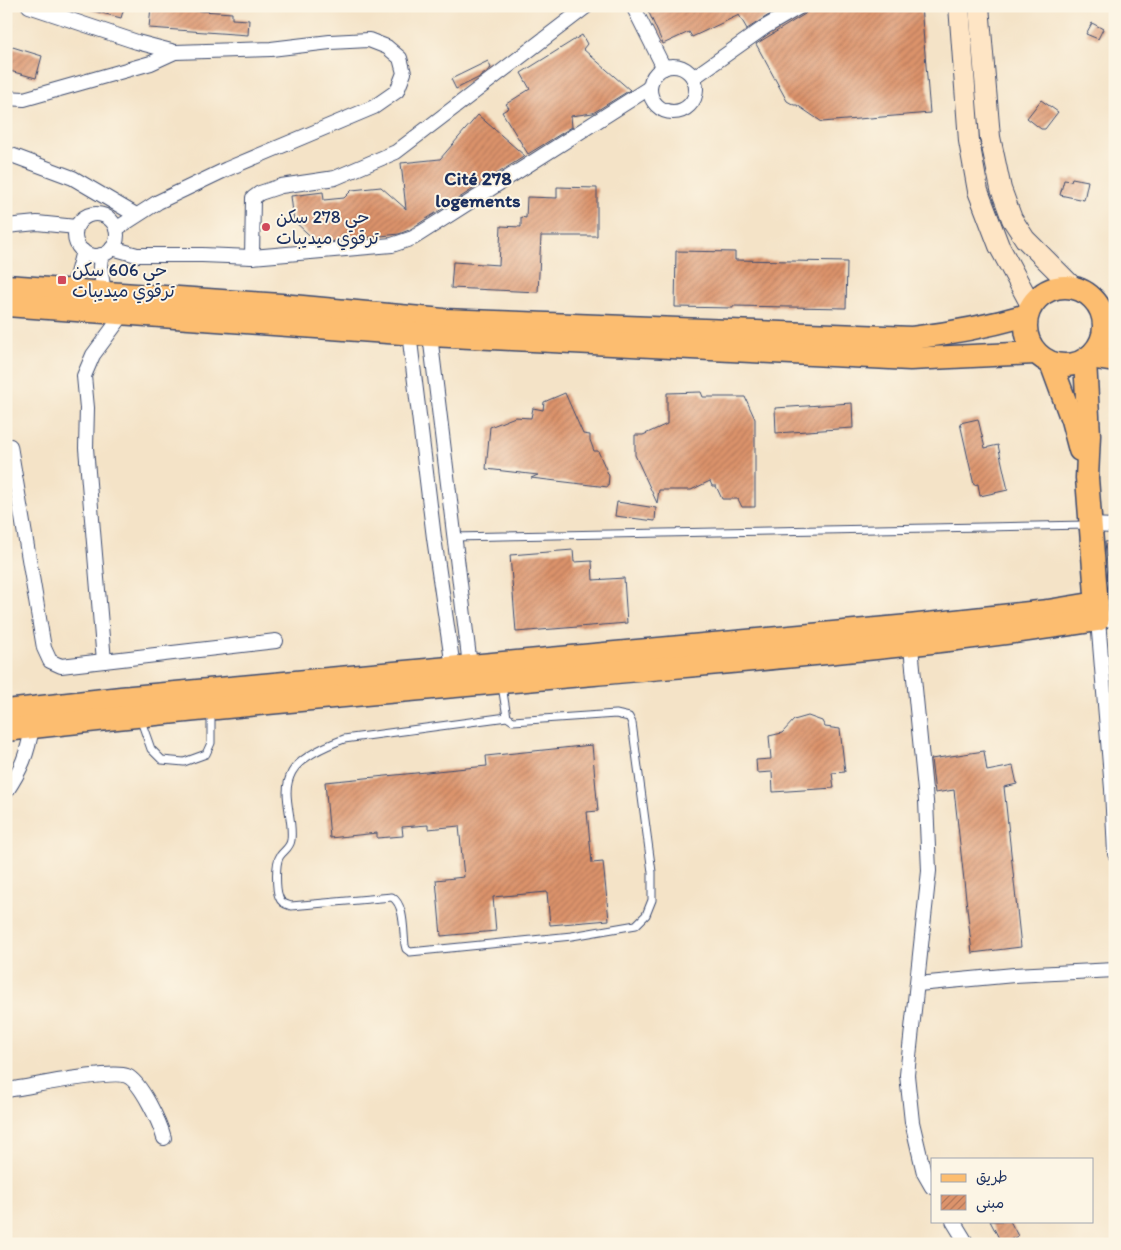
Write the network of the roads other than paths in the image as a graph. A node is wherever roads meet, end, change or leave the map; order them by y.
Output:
1 (29, 6) edge
2 (587, 6) edge
3 (633, 6) edge
4 (801, 6) edge
5 (958, 6) edge
6 (979, 6) edge
7 (175, 52) junction
8 (664, 68) junction
9 (693, 78) junction
10 (649, 88) junction
11 (6, 98) edge
12 (6, 153) edge
13 (136, 215) junction
14 (6, 226) edge
15 (76, 228) junction
16 (116, 229) junction
17 (83, 251) junction
18 (107, 251) junction
19 (252, 257) junction
20 (6, 286) edge
21 (1074, 288) junction
22 (68, 290) junction
23 (104, 292) junction
24 (6, 305) edge
25 (1029, 310) junction
26 (124, 313) junction
27 (1108, 314) edge
28 (420, 334) junction
29 (1043, 358) junction
30 (1087, 359) junction
31 (1115, 361) edge
32 (10, 446) dead end
33 (1086, 478) junction
34 (1090, 525) junction
35 (1115, 526) edge
36 (454, 537) junction
37 (434, 538) junction
38 (1103, 614) edge
39 (909, 635) junction
40 (276, 641) dead end
41 (709, 655) junction
42 (104, 661) junction
43 (463, 677) junction
44 (501, 682) junction
45 (211, 710) junction
46 (6, 711) edge
47 (128, 711) junction
48 (507, 717) junction
49 (32, 727) junction
50 (6, 730) edge
51 (1113, 789) edge
52 (6, 792) edge
53 (1115, 854) edge
54 (1115, 970) edge
55 (918, 984) junction
56 (6, 1090) edge
57 (164, 1138) dead end
58 (931, 1185) edge
59 (954, 1222) edge
60 (967, 1244) edge

1 - 7 street
2 - 19 street
3 - 8 street
4 - 9 street
5 - 25 main road
6 - 21 main road
7 - 11 street
7 - 13 street
8 - 9 street
8 - 10 street
9 - 10 street
10 - 19 street
12 - 13 street
13 - 16 street
14 - 15 street
15 - 16 street
15 - 17 street
16 - 18 street
17 - 18 street
17 - 22 street
18 - 19 street
18 - 23 street
20 - 22 main road
21 - 25 main road
21 - 27 main road
22 - 23 main road
23 - 25 main road
24 - 26 main road
25 - 29 main road
26 - 28 main road
26 - 42 street
27 - 30 main road
28 - 29 main road
28 - 36 street
28 - 37 street
29 - 30 main road
29 - 33 main road
30 - 31 main road
30 - 33 main road
32 - 42 street
33 - 34 main road
34 - 35 street
34 - 36 lane
34 - 38 main road
36 - 37 street
36 - 43 street
37 - 43 street
38 - 39 main road
38 - 51 street
39 - 41 main road
39 - 55 street
40 - 42 street
41 - 43 main road
41 - 44 main road
43 - 44 main road
43 - 45 main road
43 - 47 main road
44 - 48 lane
45 - 47 main road
45 - 47 lane
46 - 47 main road
47 - 49 main road
48 - 48 lane
49 - 50 main road
49 - 52 street
51 - 53 street
54 - 55 street
55 - 58 street
56 - 57 street
59 - 60 street

